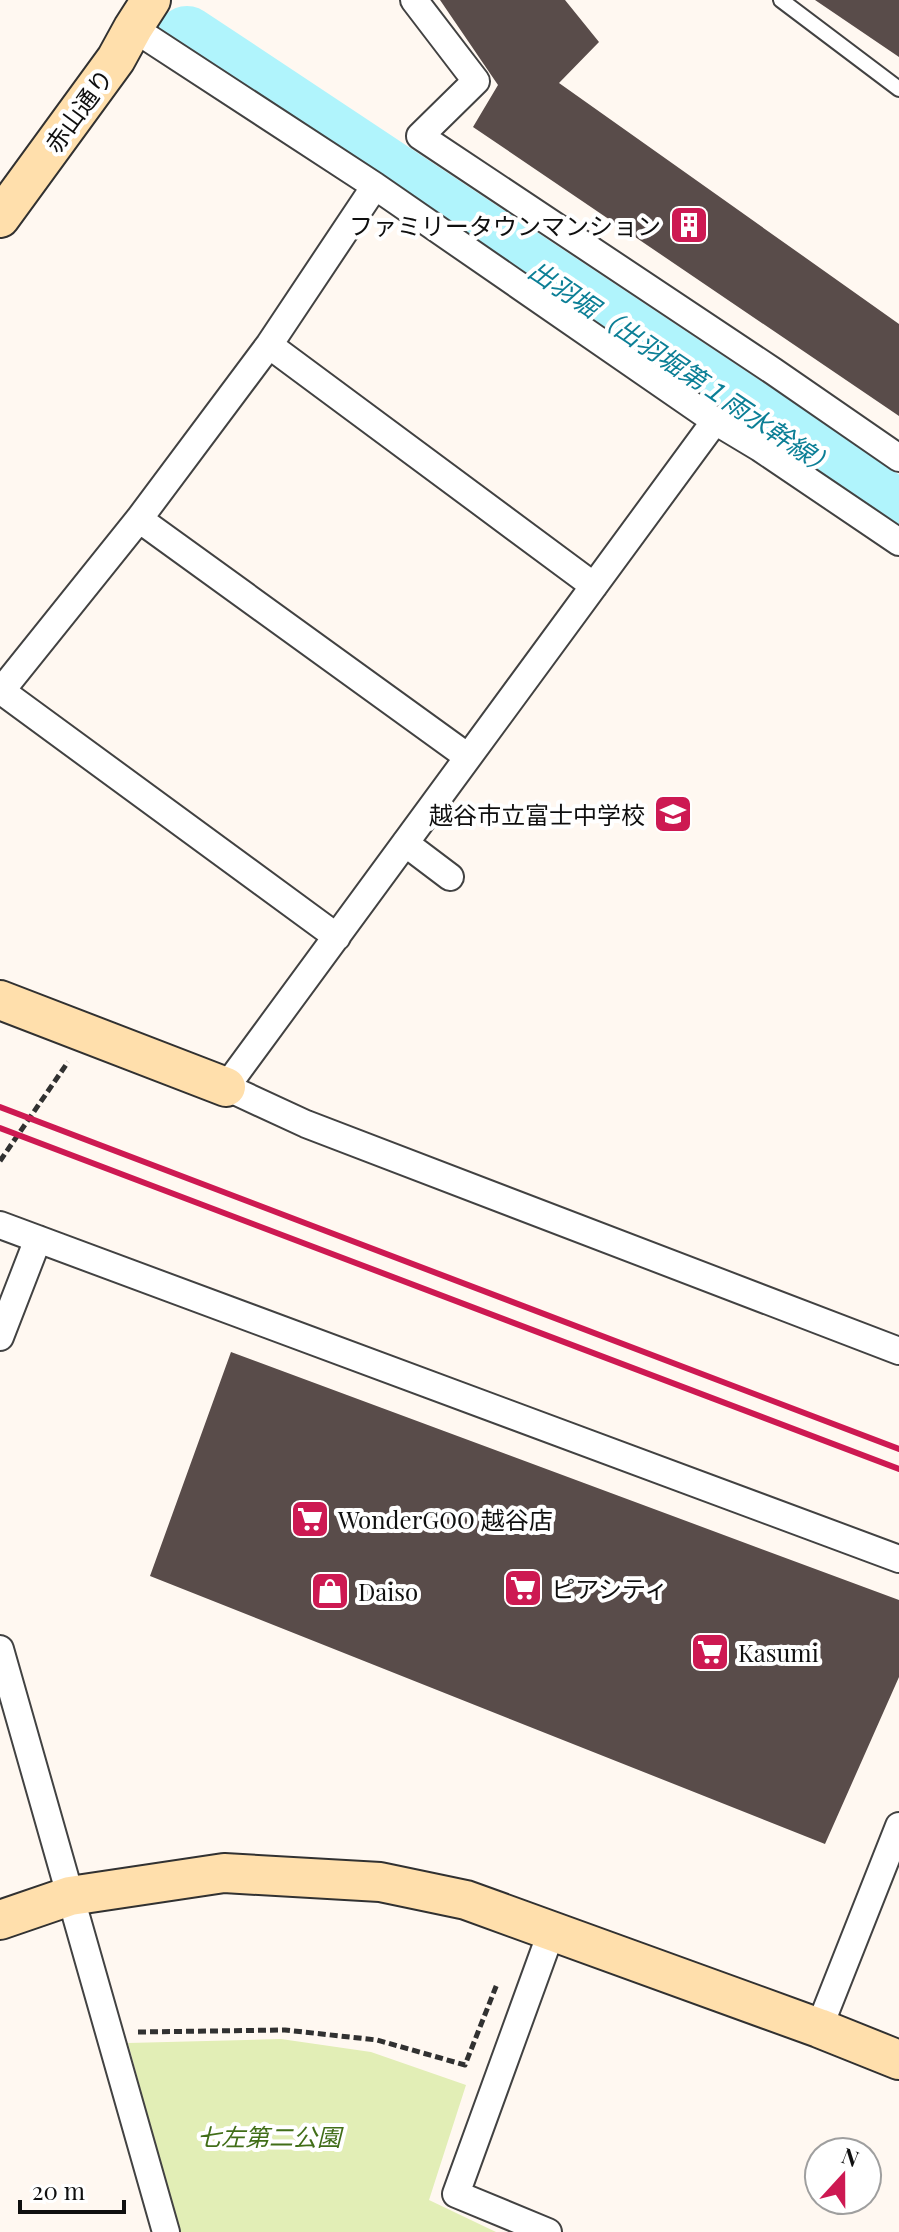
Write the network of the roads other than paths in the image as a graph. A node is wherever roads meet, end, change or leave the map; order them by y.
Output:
1 (414, 0) edge
2 (781, 0) edge
3 (142, 14) edge
4 (899, 89) edge
5 (375, 186) junction
6 (0, 218) edge
7 (269, 345) junction
8 (715, 421) junction
9 (899, 458) edge
10 (139, 519) junction
11 (899, 542) edge
12 (594, 586) junction
13 (1, 691) edge
14 (468, 757) junction
15 (405, 843) junction
16 (450, 877) dead end
17 (337, 937) junction
18 (0, 1000) edge
19 (226, 1087) junction
20 (0, 1225) edge
21 (38, 1239) junction
22 (0, 1337) edge
23 (899, 1351) edge
24 (899, 1559) edge
25 (0, 1649) edge
26 (899, 1826) edge
27 (70, 1896) junction
28 (0, 1920) edge
29 (552, 1930) junction
30 (819, 2028) junction
31 (899, 2060) edge
32 (166, 2232) edge
33 (548, 2232) edge

1 - 9 street
2 - 4 lane
3 - 5 street
3 - 6 street, 赤山通り
5 - 7 street
5 - 8 street
7 - 10 street
7 - 12 street
8 - 11 street
8 - 12 street
10 - 13 street
10 - 14 street
12 - 14 street
13 - 17 street
14 - 15 street
15 - 16 street
15 - 17 street
17 - 19 street
18 - 19 street
19 - 23 street
20 - 21 street
21 - 22 street
21 - 24 street
25 - 27 street
26 - 30 street
27 - 28 street
27 - 29 street
27 - 32 street
29 - 30 street
29 - 33 street
30 - 31 street

